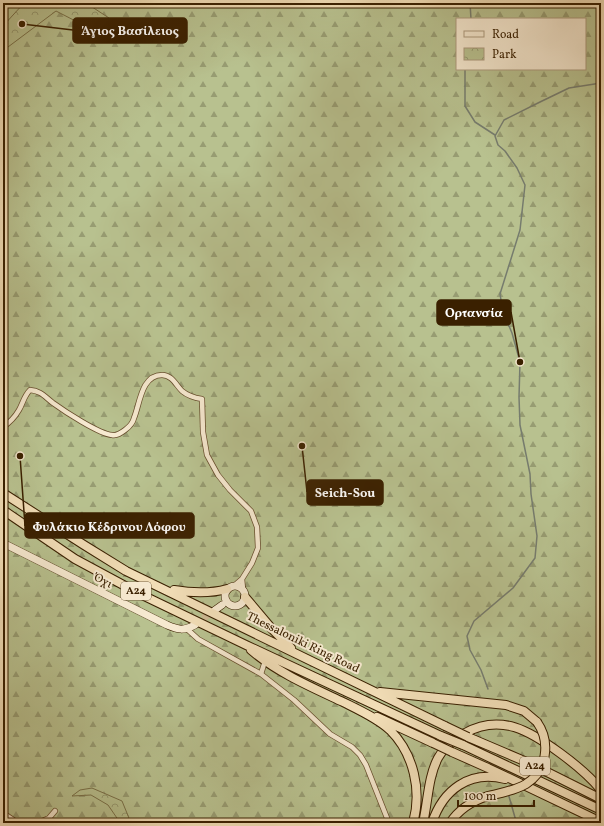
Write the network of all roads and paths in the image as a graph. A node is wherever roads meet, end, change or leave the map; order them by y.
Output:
1 (3, 427) edge
2 (3, 493) edge
3 (3, 510) edge
4 (3, 516) edge
5 (30, 529) junction
6 (3, 543) edge
7 (242, 579) junction
8 (165, 588) junction
9 (229, 591) junction
10 (244, 593) junction
11 (222, 605) junction
12 (231, 605) junction
13 (215, 610) tunnel mouth
14 (195, 625) tunnel mouth
15 (187, 629) junction
16 (246, 645) junction
17 (296, 653) junction
18 (265, 661) junction
19 (261, 674) junction
20 (372, 691) junction
21 (359, 710) junction
22 (514, 781) junction
23 (601, 790) edge
24 (601, 799) edge
25 (55, 810) dead end
26 (601, 810) edge
27 (3, 813) edge
28 (17, 822) edge
29 (601, 822) edge
30 (38, 823) edge
31 (389, 823) edge
32 (413, 823) edge
33 (423, 823) edge
34 (432, 823) edge
35 (450, 823) edge

1 - 7 street
2 - 8 highway, Thessaloniki Ring Road / Α24
3 - 5 highway, Thessaloniki Ring Road / Α24
4 - 5 highway
5 - 16 highway, Thessaloniki Ring Road / Α24
6 - 15 main road, Όχι
7 - 9 street
7 - 10 street
8 - 9 highway
8 - 17 highway, Thessaloniki Ring Road / Α24
9 - 10 main road
9 - 11 main road
9 - 12 main road
10 - 12 main road
10 - 17 highway
11 - 12 main road
11 - 13 main road
14 - 15 main road
15 - 19 street
16 - 18 highway
16 - 26 highway, Thessaloniki Ring Road / Α24, bridge
17 - 20 highway, Thessaloniki Ring Road / Α24
18 - 19 street
18 - 21 highway
19 - 31 street
20 - 24 highway, Thessaloniki Ring Road / Α24, bridge
20 - 35 highway, bridge
21 - 22 highway, bridge
21 - 32 highway
22 - 29 highway
22 - 34 highway
23 - 33 highway
25 - 30 street
27 - 28 street

